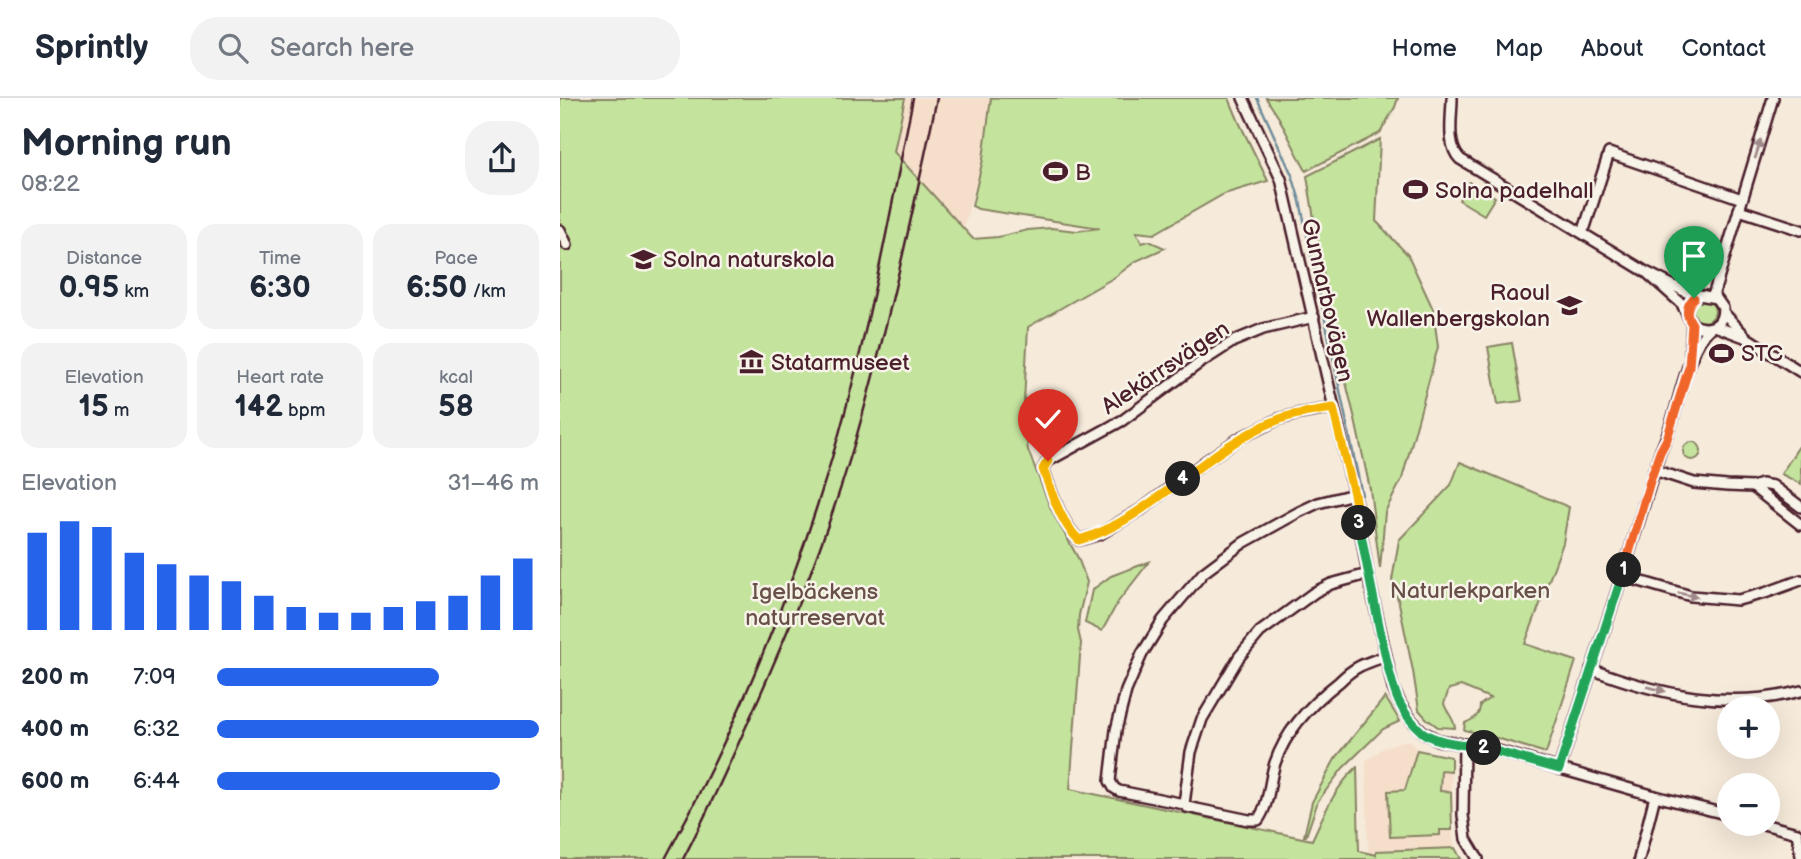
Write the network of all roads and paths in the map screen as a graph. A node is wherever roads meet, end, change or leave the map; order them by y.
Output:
1 (1243, 98) edge
2 (1452, 98) edge
3 (1773, 98) edge
4 (1742, 199) junction
5 (1739, 210) junction
6 (1585, 227) dead end
7 (560, 230) edge
8 (1801, 230) edge
9 (567, 244) dead end
10 (1646, 272) junction
11 (1699, 296) junction
12 (1713, 296) junction
13 (1687, 311) junction
14 (1723, 312) junction
15 (1314, 317) junction
16 (1692, 324) junction
17 (1712, 327) junction
18 (1696, 336) junction
19 (1747, 338) junction
20 (1801, 372) edge
21 (1333, 408) junction
22 (1654, 470) junction
23 (1753, 487) junction
24 (1354, 494) junction
25 (1801, 507) edge
26 (1801, 525) edge
27 (1368, 575) junction
28 (1622, 576) junction
29 (1801, 580) edge
30 (1386, 656) junction
31 (1591, 669) junction
32 (1801, 691) edge
33 (1464, 744) junction
34 (1559, 769) junction
35 (1655, 796) junction
36 (1184, 804) junction
37 (1717, 813) edge
38 (1780, 828) edge
39 (1799, 832) edge
40 (1801, 856) edge
41 (1478, 859) edge
42 (1639, 859) edge

1 - 15 street, Gunnarbovägen
2 - 10 street
4 -> 3 street
4 - 5 street
4 - 6 street
5 - 8 street
5 - 12 street
7 - 9 street
10 - 11 street
10 - 13 street
11 - 12 street
11 - 13 street
12 - 14 street
13 - 16 street
14 - 17 street
14 - 19 street
15 - 21 street, Gunnarbovägen
15 - 21 street, Alekärrsvägen
16 - 17 street
16 - 18 street
17 - 18 street
17 - 19 street
18 - 22 street
19 - 20 street
21 - 24 street, Gunnarbovägen
22 - 23 street
22 - 28 street
23 - 25 street
23 - 26 street
24 - 27 street, Gunnarbovägen
24 - 36 street
27 - 30 street, Gunnarbovägen
27 - 36 street
28 -> 29 street
28 - 31 street
30 - 33 street, Gunnarbovägen
30 - 36 street
31 -> 32 street
31 - 34 street
33 - 34 street, Gunnarbovägen
33 - 41 street
34 - 35 street, Gunnarbovägen
35 - 37 street, Gunnarbovägen
35 - 42 street
38 - 39 street
39 - 40 street

